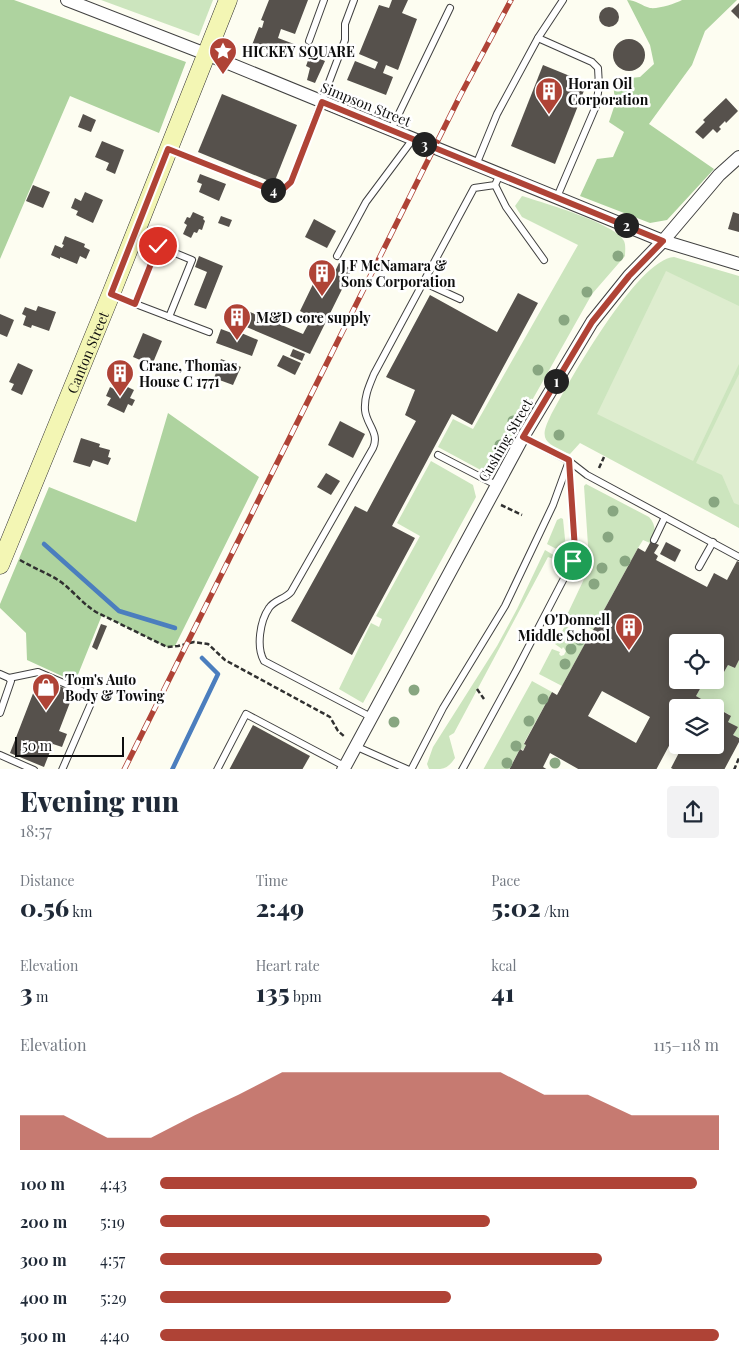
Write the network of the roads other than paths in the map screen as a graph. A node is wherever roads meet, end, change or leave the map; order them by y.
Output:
1 (67, 0) edge
2 (228, 0) edge
3 (324, 0) edge
4 (354, 0) edge
5 (563, 0) edge
6 (450, 8) dead end
7 (538, 38) junction
8 (309, 42) dead end
9 (206, 54) junction
10 (322, 102) junction
11 (391, 130) junction
12 (413, 139) junction
13 (168, 149) junction
14 (739, 157) edge
15 (476, 165) junction
16 (498, 180) junction
17 (557, 197) junction
18 (663, 241) junction
19 (337, 256) dead end
20 (544, 260) dead end
21 (739, 264) edge
22 (423, 282) junction
23 (111, 294) junction
24 (460, 299) dead end
25 (135, 304) junction
26 (169, 317) junction
27 (209, 332) dead end
28 (523, 437) junction
29 (438, 455) dead end
30 (569, 460) junction
31 (496, 485) junction
32 (665, 517) junction
33 (654, 540) dead end
34 (713, 542) junction
35 (739, 557) edge
36 (2, 559) edge
37 (699, 567) dead end
38 (0, 674) edge
39 (9, 678) junction
40 (0, 713) edge
41 (371, 717) junction
42 (355, 746) junction
43 (0, 755) edge
44 (343, 768) edge
45 (32, 769) edge
46 (62, 769) edge
47 (218, 769) edge
48 (408, 769) edge
49 (411, 769) edge
50 (463, 769) edge

1 - 9 street, Simpson Street
2 - 9 main road, Canton Street
3 - 8 lane
4 - 10 lane
5 - 7 lane
6 - 11 lane
7 - 15 lane
7 - 17 lane
9 - 10 street, Simpson Street
9 - 13 main road, Canton Street
10 - 11 street, Simpson Street
10 - 13 lane
11 - 12 street, Simpson Street
12 - 15 street, Simpson Street
12 - 19 lane
13 - 23 main road, Canton Street
14 - 18 street, Cushing Street
15 - 16 street, Simpson Street
16 - 17 street, Simpson Street
16 - 20 lane
16 - 22 lane
17 - 18 street, Simpson Street
18 - 21 street, Simpson Street
18 - 28 street, Cushing Street
22 - 24 lane
22 - 41 lane
23 - 25 lane
23 - 36 main road, Canton Street
25 - 26 lane
25 - 26 lane
26 - 27 lane
28 - 30 lane
28 - 31 street, Cushing Street
29 - 31 lane
30 - 32 lane
30 - 49 lane
30 - 50 lane
31 - 41 street, Cushing Street
32 - 33 lane
32 - 34 lane
34 - 35 lane
34 - 37 lane
38 - 39 lane
39 - 40 lane
39 - 46 lane
41 - 42 street, Cushing Street
42 - 44 street, Cushing Street
42 - 48 lane
43 - 45 lane
44 - 47 lane

